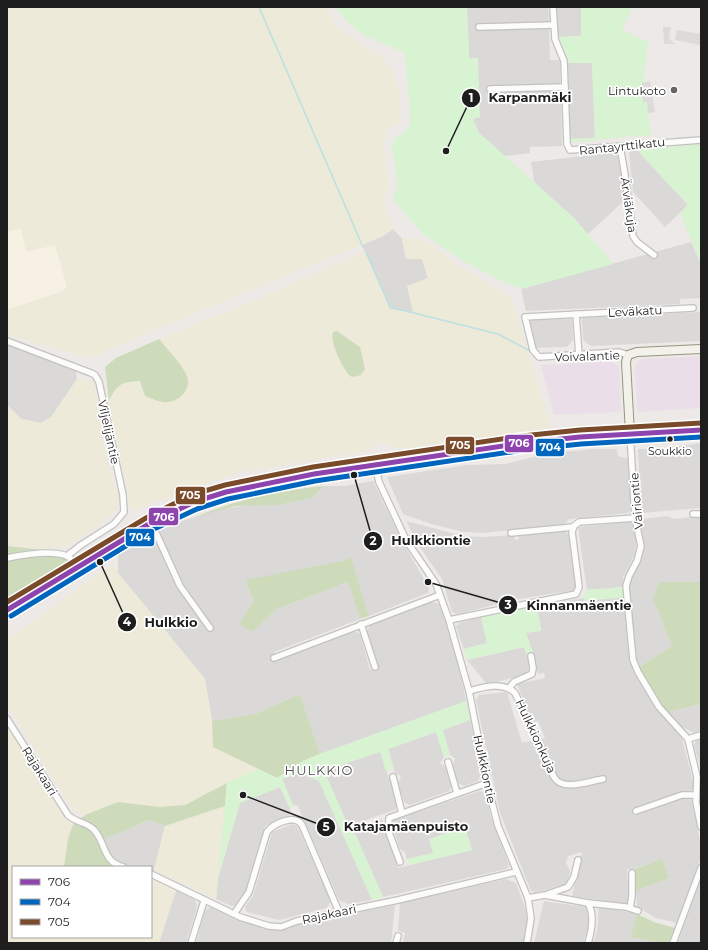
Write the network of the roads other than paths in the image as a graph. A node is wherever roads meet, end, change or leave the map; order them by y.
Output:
1 (553, 7) edge
2 (554, 25) junction
3 (479, 27) dead end
4 (565, 87) junction
5 (490, 89) dead end
6 (701, 140) edge
7 (620, 146) junction
8 (654, 255) dead end
9 (693, 308) dead end
10 (576, 314) junction
11 (525, 317) joint
12 (7, 341) edge
13 (701, 349) edge
14 (579, 356) junction
15 (628, 356) junction
16 (701, 430) edge
17 (630, 433) junction
18 (375, 465) junction
19 (693, 514) dead end
20 (701, 514) edge
21 (635, 518) junction
22 (149, 524) junction
23 (573, 527) junction
24 (511, 533) dead end
25 (67, 556) junction
26 (7, 558) edge
27 (78, 566) junction
28 (440, 595) junction
29 (7, 610) edge
30 (449, 620) junction
31 (361, 624) junction
32 (210, 628) dead end
33 (531, 656) dead end
34 (274, 658) dead end
35 (374, 667) dead end
36 (509, 688) junction
37 (468, 691) junction
38 (7, 719) edge
39 (701, 735) edge
40 (688, 739) junction
41 (448, 762) dead end
42 (393, 777) dead end
43 (602, 779) dead end
44 (487, 783) junction
45 (457, 793) junction
46 (696, 795) junction
47 (699, 808) edge
48 (636, 811) dead end
49 (402, 812) junction
50 (701, 827) edge
51 (578, 860) dead end
52 (400, 862) dead end
53 (120, 866) edge
54 (701, 868) edge
55 (516, 872) junction
56 (632, 873) dead end
57 (152, 875) edge
58 (545, 894) junction
59 (528, 898) junction
60 (204, 901) junction
61 (588, 903) junction
62 (630, 908) junction
63 (638, 911) dead end
64 (339, 912) junction
65 (234, 914) junction
66 (398, 936) dead end
67 (191, 943) edge
68 (396, 943) edge
69 (527, 943) edge
70 (588, 943) edge
71 (673, 943) edge

1 - 2 street, Rantayrttikatu
2 - 3 street
2 - 4 street, Rantayrttikatu
4 - 5 street
4 - 7 street, Rantayrttikatu
6 - 7 street, Rantayrttikatu
7 - 8 street, Ärviäkuja
9 - 10 street, Leväkatu
10 - 11 street, Leväkatu
10 - 14 street
11 - 14 street, Voivalantie
12 - 25 street, Viljelijäntie
13 - 15 main road, Voivalantie
14 - 15 street, Voivalantie
15 - 17 main road
16 - 17 main road
17 - 18 main road
17 - 21 street, Vairiontie
18 - 22 main road
18 - 28 street, Hulkkiontie
19 - 20 street
21 - 23 street
21 - 40 street, Vairiontie
22 - 27 main road
22 - 32 street
23 - 24 street
23 - 30 street
25 - 26 street
25 - 27 street
27 - 29 main road
28 - 30 street, Hulkkiontie
28 - 31 street
30 - 37 street, Hulkkiontie
31 - 34 street
31 - 35 street
33 - 36 street
36 - 37 street, Hulkkionkuja
36 - 43 street, Hulkkionkuja
37 - 44 street, Hulkkiontie
38 - 53 street, Rajakaari
39 - 40 street
40 - 46 street
41 - 45 street
42 - 49 street
44 - 45 street
44 - 55 street, Hulkkiontie
45 - 49 street
46 - 47 street
46 - 48 street
47 - 50 street
49 - 52 street
51 - 58 street
54 - 71 street
55 - 59 street, Hulkkiontie
55 - 64 street, Rajakaari
56 - 62 street
57 - 60 street, Rajakaari
58 - 59 street
58 - 61 street
59 - 69 street, Hulkkiontie
60 - 65 street, Rajakaari
60 - 67 street
61 - 62 street
61 - 70 street
62 - 63 street
64 - 65 street, Rajakaari
64 - 65 street
66 - 68 street

